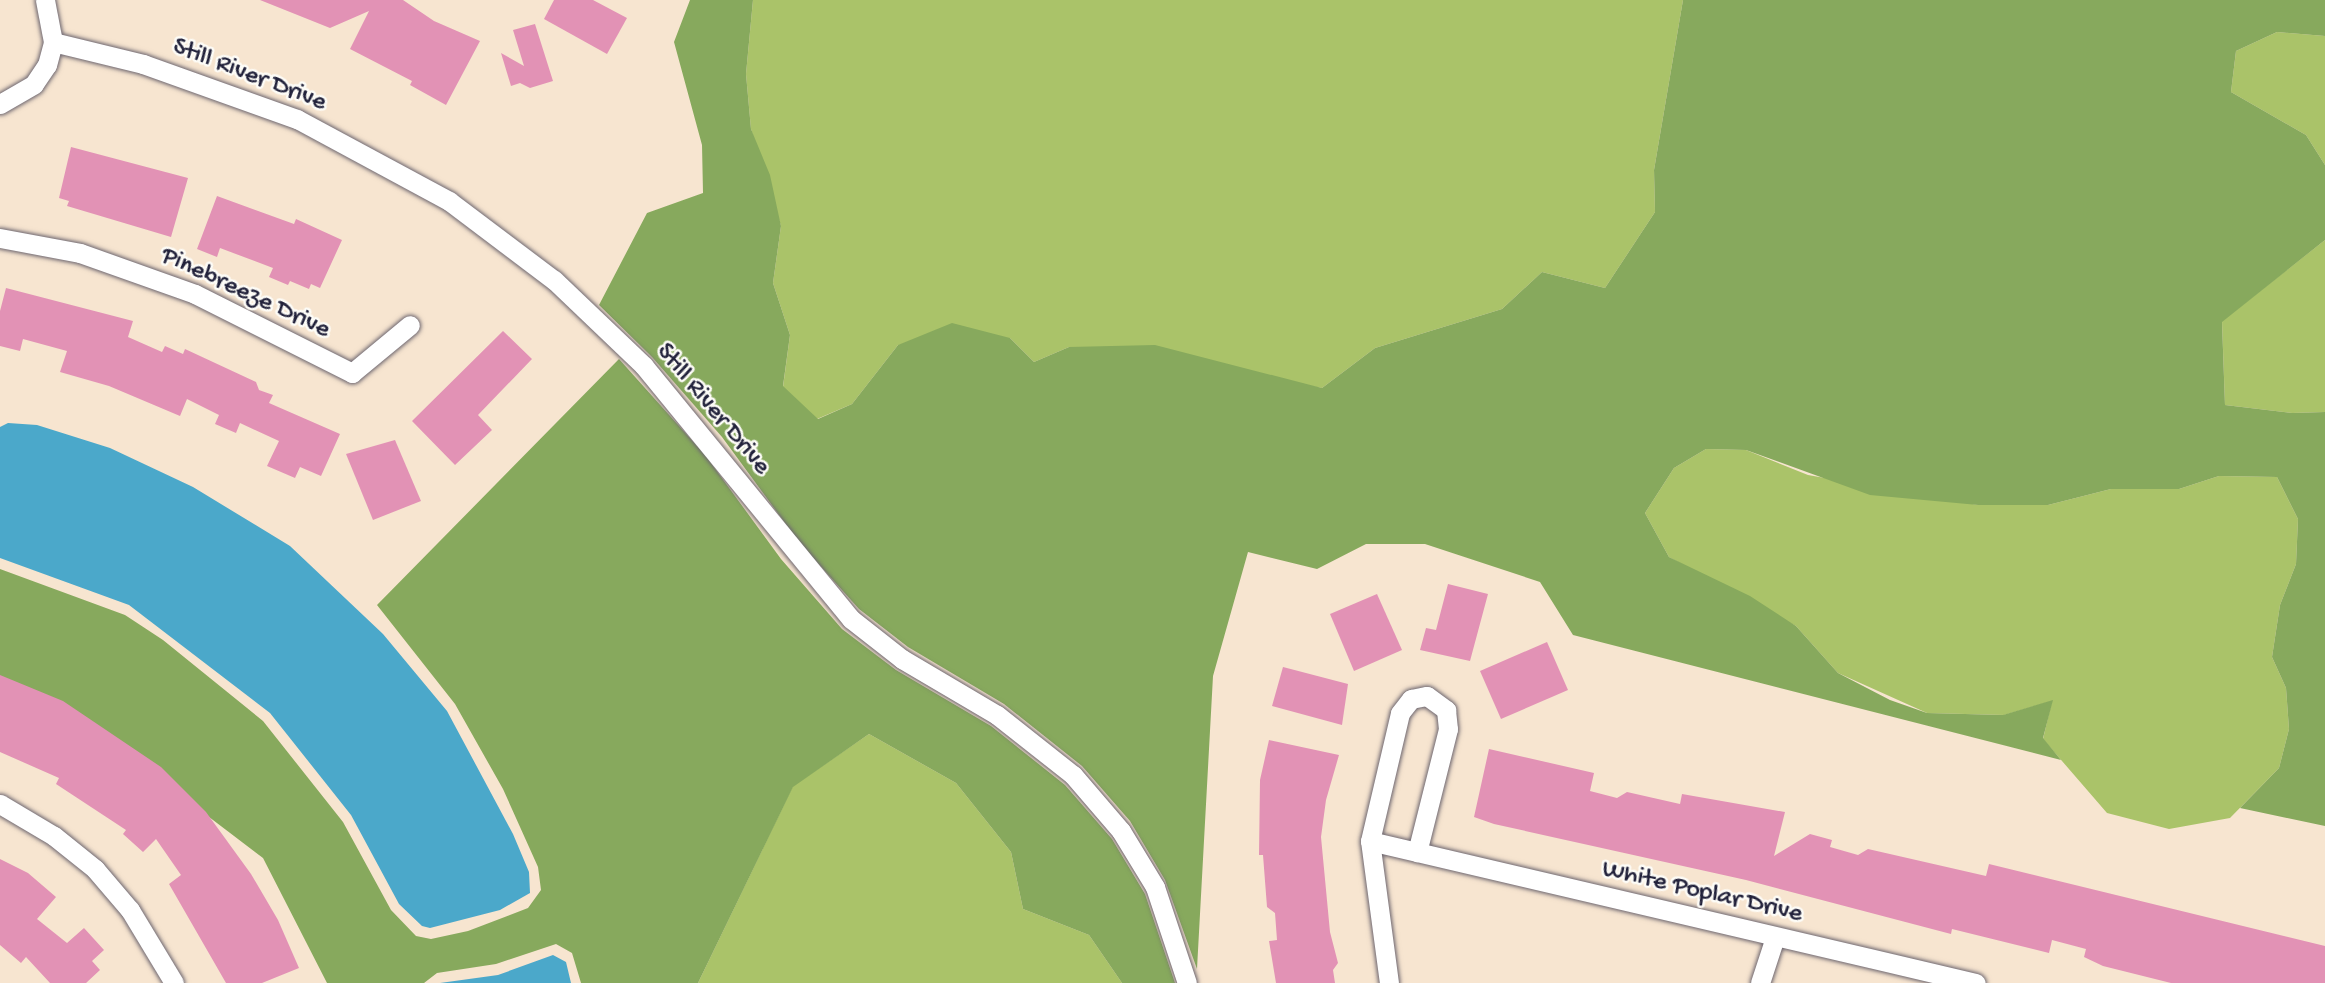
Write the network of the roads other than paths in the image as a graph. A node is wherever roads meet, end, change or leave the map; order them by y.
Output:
1 (46, 0) edge
2 (54, 42) junction
3 (0, 104) edge
4 (0, 238) edge
5 (410, 325) dead end
6 (0, 804) edge
7 (1370, 841) junction
8 (1418, 852) junction
9 (1775, 937) junction
10 (174, 983) edge
11 (1187, 983) edge
12 (1389, 983) edge
13 (1760, 983) edge
14 (1976, 983) edge

1 - 2 street
2 - 3 street
2 - 11 street, Still River Drive
4 - 5 street, Pinebreeze Drive
6 - 10 street
7 - 8 street, White Poplar Drive
7 - 8 street
7 - 12 street
8 - 9 street, White Poplar Drive
9 - 13 street
9 - 14 street, White Poplar Drive

